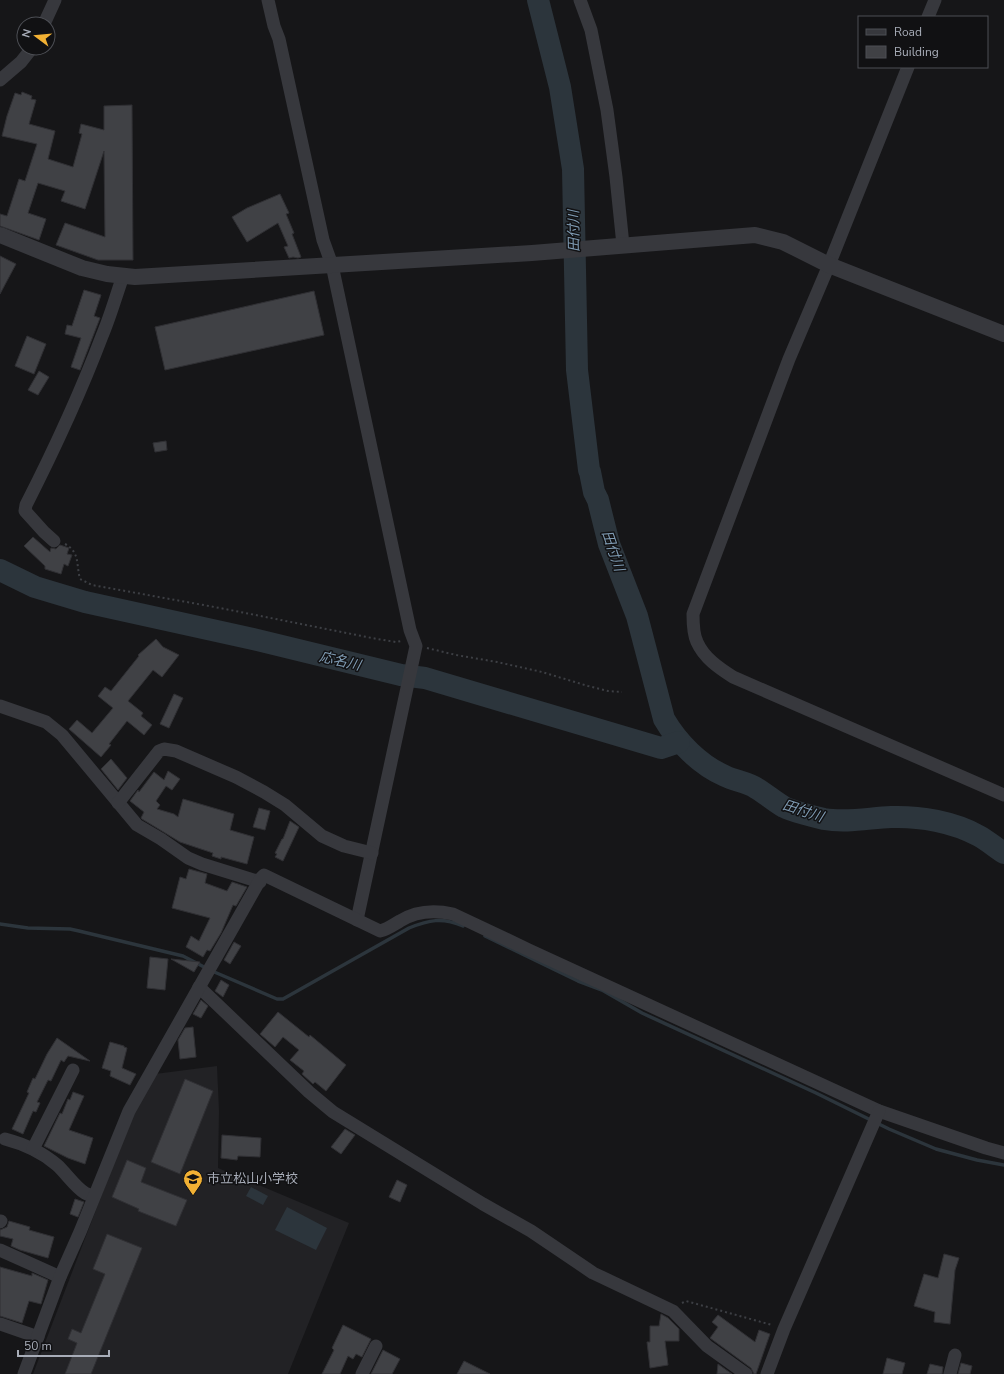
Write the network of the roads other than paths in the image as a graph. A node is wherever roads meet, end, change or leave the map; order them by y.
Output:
1 (55, 0) edge
2 (268, 0) edge
3 (580, 0) edge
4 (935, 0) edge
5 (48, 16) edge
6 (928, 16) edge
7 (26, 56) edge
8 (908, 68) edge
9 (0, 80) edge
10 (0, 236) edge
11 (623, 245) junction
12 (332, 265) junction
13 (829, 265) junction
14 (123, 276) junction
15 (1004, 334) edge
16 (54, 540) road end
17 (0, 706) edge
18 (1004, 795) edge
19 (118, 803) junction
20 (372, 852) junction
21 (260, 882) junction
22 (357, 920) junction
23 (199, 987) junction
24 (73, 1070) dead end
25 (879, 1111) junction
26 (5, 1139) dead end
27 (33, 1149) junction
28 (1004, 1153) edge
29 (94, 1196) junction
30 (0, 1250) edge
31 (60, 1277) junction
32 (0, 1324) edge
33 (38, 1337) junction
34 (376, 1346) dead end
35 (955, 1355) dead end
36 (24, 1374) edge
37 (362, 1374) edge
38 (746, 1374) edge
39 (767, 1374) edge
40 (950, 1374) edge

1 - 5 street
2 - 12 street
3 - 11 street
4 - 6 street
7 - 9 street
8 - 13 street
10 - 14 street
11 - 12 street
11 - 13 street
12 - 14 street
12 - 20 street
13 - 15 street
13 - 18 street
14 - 16 street
17 - 19 street
19 - 20 street
19 - 21 street
20 - 22 street
21 - 22 street
21 - 23 street
22 - 25 street
23 - 29 street
23 - 38 street
24 - 27 street
25 - 28 street
25 - 39 street
26 - 27 street
27 - 29 street
29 - 31 street
30 - 31 street
31 - 33 street
32 - 33 street
33 - 36 street
34 - 37 street
35 - 40 street

